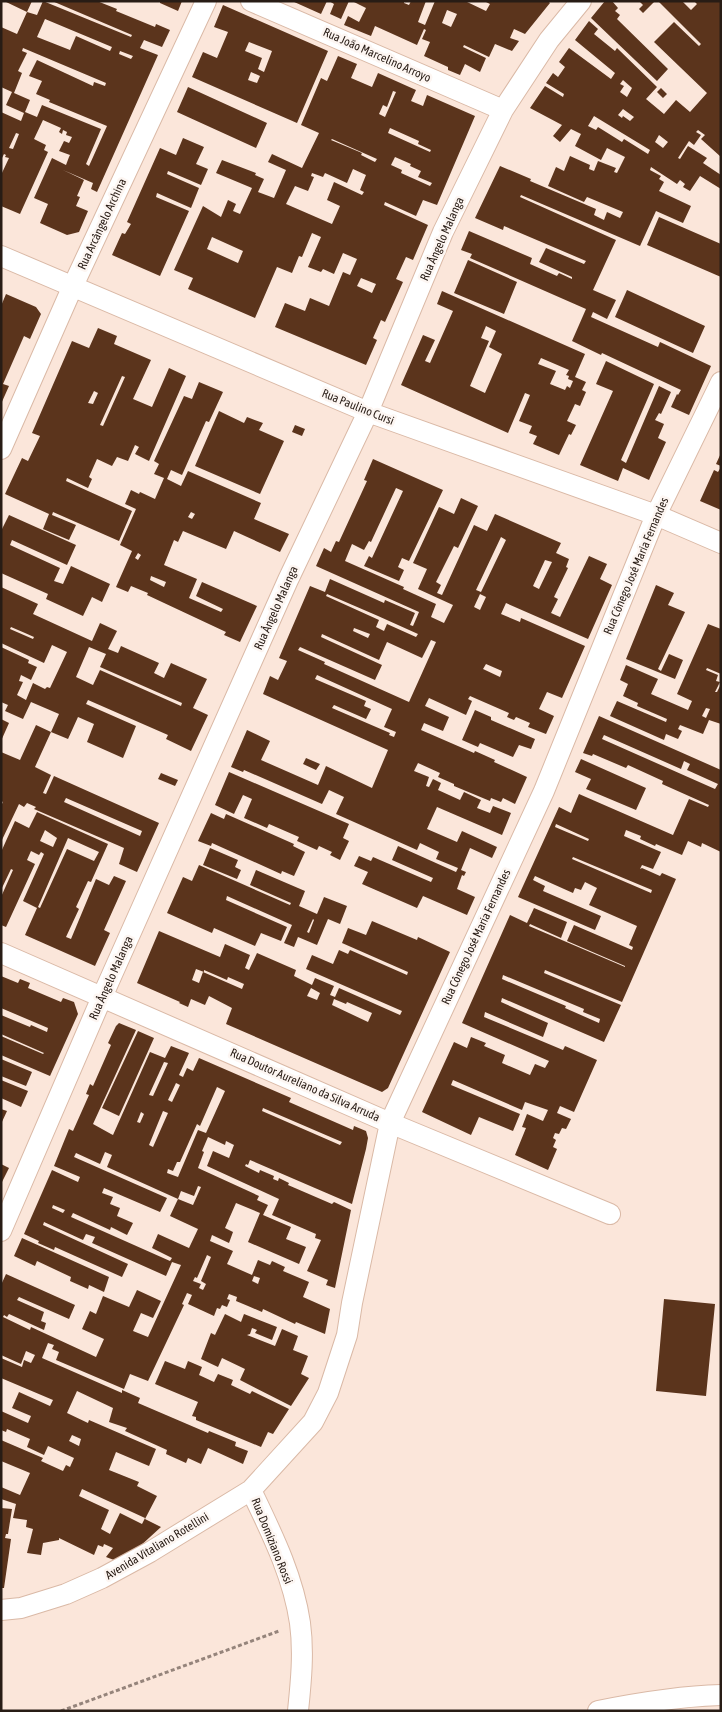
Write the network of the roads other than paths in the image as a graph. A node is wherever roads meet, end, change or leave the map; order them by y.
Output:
1 (206, 1) edge
2 (251, 1) edge
3 (580, 1) edge
4 (503, 110) junction
5 (1, 256) edge
6 (72, 288) junction
7 (721, 382) edge
8 (368, 412) junction
9 (1, 449) edge
10 (656, 515) junction
11 (721, 543) edge
12 (1, 952) edge
13 (102, 997) junction
14 (390, 1123) junction
15 (610, 1214) dead end
16 (1, 1231) edge
17 (251, 1490) junction
18 (1, 1610) edge
19 (721, 1695) edge
20 (632, 1707) edge
21 (298, 1711) edge
22 (598, 1711) edge

1 - 6 street, Rua Arcângelo Archina
2 - 4 street, Rua João Marcelino Arroyo
3 - 4 street, Rua Ângelo Malanga
4 - 8 street, Rua Ângelo Malanga
5 - 6 street, Rua Paulino Cursi
6 - 8 street, Rua Paulino Cursi
6 - 9 street, Rua Arcângelo Archina
7 - 10 street, Rua Cônego José Maria Fernandes
8 - 10 street, Rua Paulino Cursi
8 - 13 street, Rua Ângelo Malanga
10 - 11 street, Rua Paulino Cursi
10 - 14 street, Rua Cônego José Maria Fernandes
12 - 13 street, Rua Doutor Aureliano da Silva Arruda
13 - 14 street, Rua Doutor Aureliano da Silva Arruda
13 - 16 street, Rua Ângelo Malanga
14 - 15 street, Rua Doutor Aureliano da Silva Arruda
14 - 17 street, Rua Cônego José Maria Fernandes
17 - 18 street, Avenida Vitaliano Rotellini
17 - 21 street, Rua Domiziano Rossi
19 - 20 street
20 - 22 street

